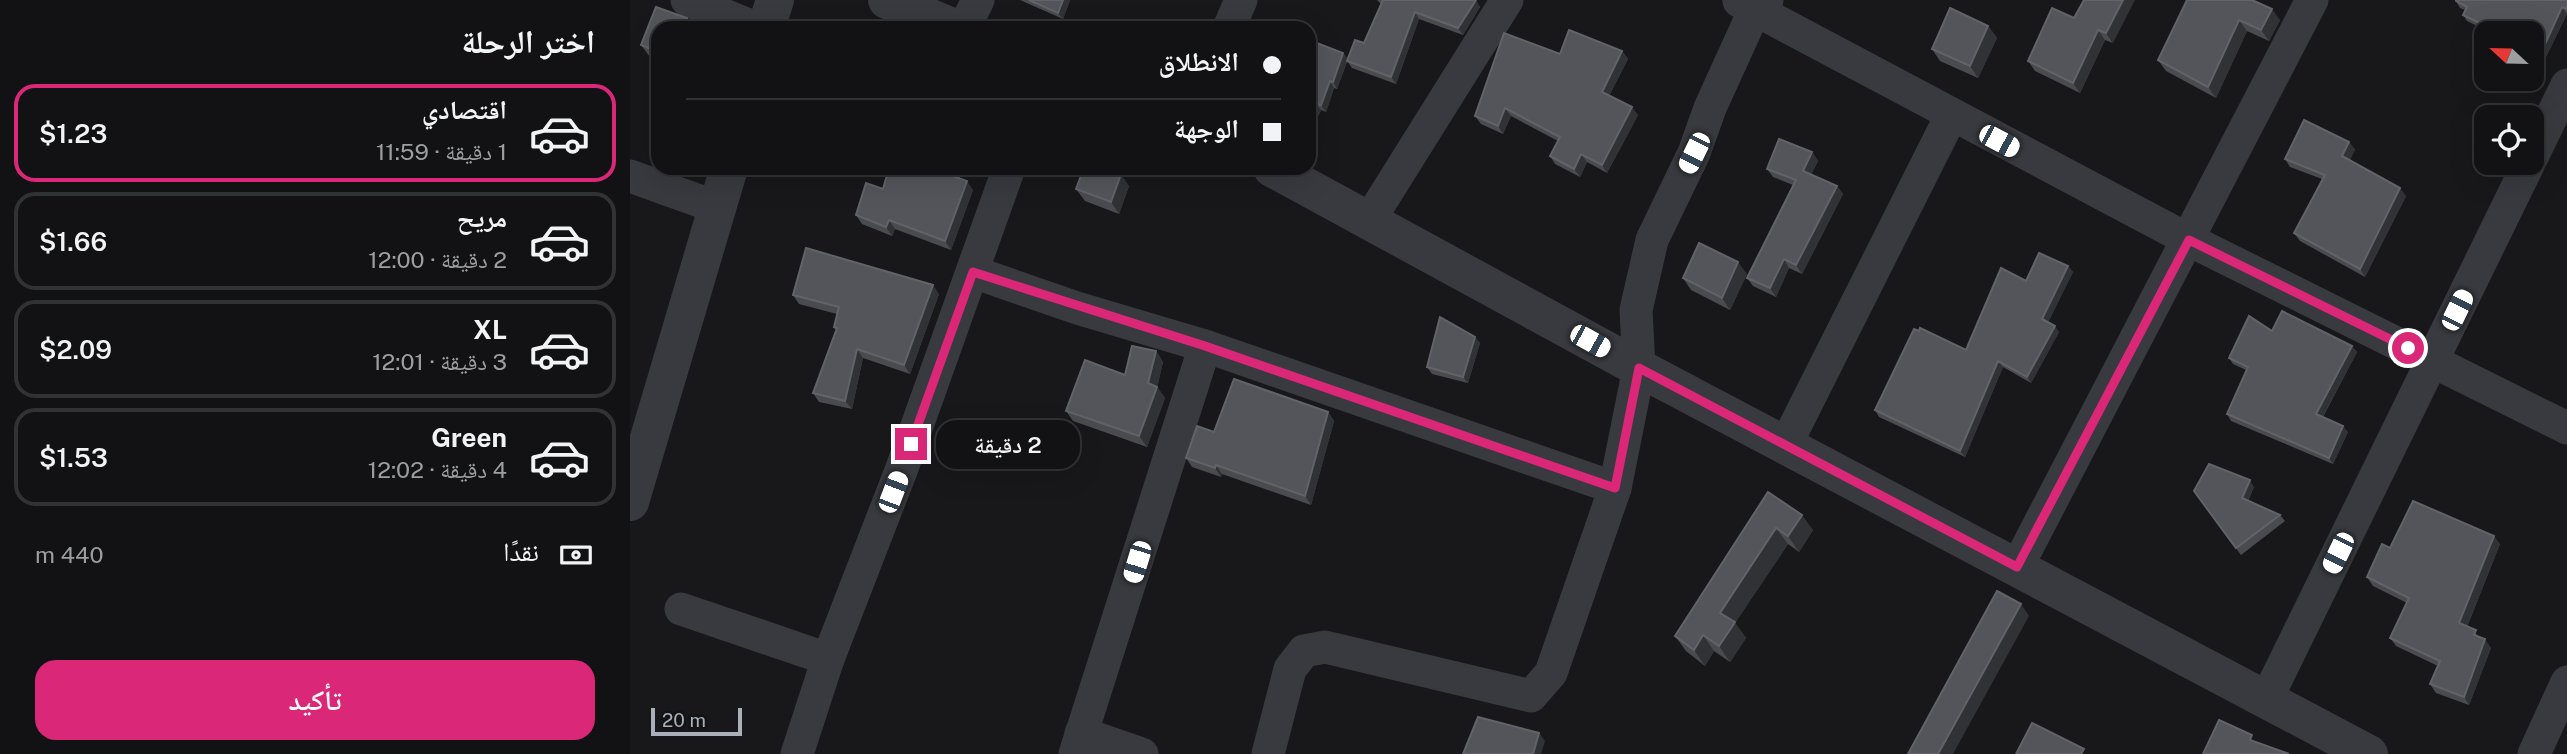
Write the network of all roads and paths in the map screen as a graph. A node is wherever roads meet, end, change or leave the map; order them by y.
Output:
1 (687, 0) edge
2 (775, 0) edge
3 (887, 0) edge
4 (978, 0) edge
5 (1241, 0) edge
6 (1507, 0) edge
7 (2312, 0) edge
8 (1753, 3) edge
9 (739, 21) edge
10 (768, 21) edge
11 (938, 21) edge
12 (968, 21) edge
13 (1233, 21) edge
14 (2567, 85) edge
15 (1951, 116) junction
16 (2544, 132) edge
17 (727, 175) edge
18 (1007, 175) edge
19 (1285, 175) edge
20 (2523, 175) edge
21 (630, 176) edge
22 (719, 208) junction
23 (1370, 219) junction
24 (2189, 240) junction
25 (973, 272) junction
26 (1205, 346) junction
27 (2432, 360) junction
28 (1639, 368) junction
29 (2567, 428) edge
30 (1786, 444) junction
31 (1615, 488) junction
32 (630, 502) edge
33 (2017, 567) junction
34 (681, 609) dead end
35 (828, 659) junction
36 (2567, 682) edge
37 (2267, 698) junction
38 (1078, 744) edge
39 (797, 754) edge
40 (1142, 754) edge
41 (1268, 754) edge
42 (2369, 754) edge
43 (2534, 754) edge

1 - 9 street
2 - 10 street
3 - 11 street
4 - 12 street
5 - 13 street
6 - 23 street
7 - 24 street
8 - 15 street
8 - 28 street
14 - 16 street
15 - 24 street
15 - 30 street
17 - 22 street
18 - 25 street
19 - 23 street
20 - 27 street
21 - 22 street
22 - 32 street
23 - 28 street
24 - 27 street
24 - 33 street
25 - 26 street
25 - 35 street
26 - 31 street
26 - 38 street
27 - 29 street
27 - 37 street
28 - 30 street
28 - 31 street
30 - 33 street
31 - 41 street
33 - 37 street
34 - 35 street
35 - 39 street
36 - 43 street
37 - 42 street
38 - 40 street

